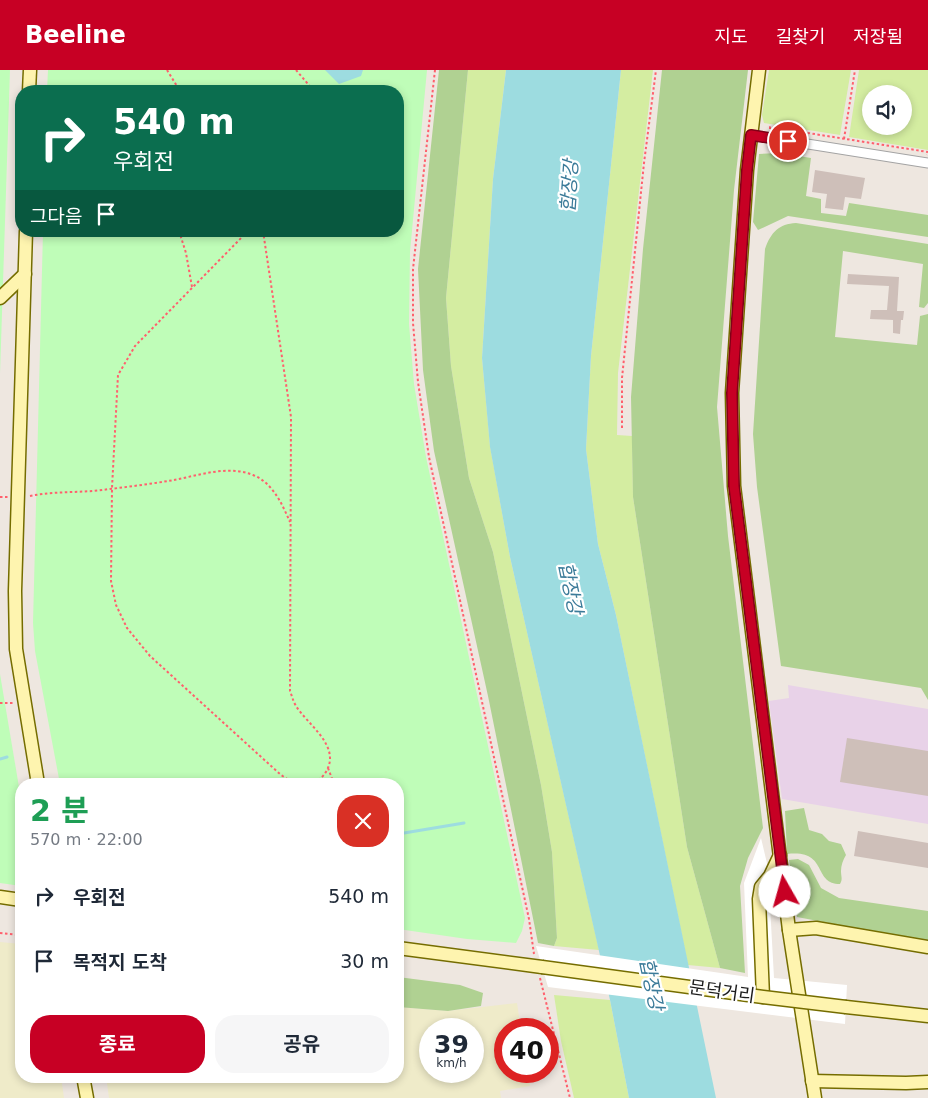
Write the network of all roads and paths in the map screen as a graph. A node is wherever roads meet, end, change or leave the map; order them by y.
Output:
1 (30, 70) edge
2 (167, 70) edge
3 (296, 70) edge
4 (435, 70) edge
5 (656, 70) edge
6 (759, 70) edge
7 (855, 70) edge
8 (29, 85) edge
9 (176, 85) edge
10 (309, 85) edge
11 (751, 135) junction
12 (769, 138) junction
13 (844, 138) junction
14 (927, 162) edge
15 (26, 237) edge
16 (181, 237) edge
17 (242, 237) edge
18 (264, 237) edge
19 (25, 274) junction
20 (192, 287) junction
21 (0, 298) edge
22 (622, 428) dead end
23 (112, 488) junction
24 (0, 497) edge
25 (18, 498) junction
26 (291, 525) junction
27 (0, 703) edge
28 (24, 704) junction
29 (328, 768) junction
30 (37, 778) edge
31 (286, 778) edge
32 (320, 778) edge
33 (332, 778) edge
34 (781, 854) junction
35 (0, 897) edge
36 (15, 899) edge
37 (789, 930) junction
38 (0, 933) edge
39 (15, 934) edge
40 (928, 947) edge
41 (404, 949) edge
42 (539, 966) junction
43 (762, 997) junction
44 (928, 1016) edge
45 (812, 1080) junction
46 (928, 1082) edge
47 (84, 1083) edge
48 (87, 1098) edge
49 (570, 1098) edge
50 (814, 1098) edge

1 - 8 street
2 - 9 path
3 - 10 path
4 - 42 path
5 - 22 path
6 - 11 street
7 - 13 path
11 - 12 street
11 - 34 street
12 - 13 path
12 - 14 street
13 - 14 path
15 - 19 street
16 - 20 path
17 - 20 path
18 - 26 path
19 - 21 street
19 - 25 street
20 - 23 path
23 - 25 path
23 - 26 path
23 - 31 path
24 - 25 path
25 - 28 street
26 - 29 path
27 - 28 path
28 - 30 street
29 - 32 path
29 - 33 path
34 - 37 street
34 - 43 street
35 - 36 street
37 - 40 street
37 - 45 street
38 - 39 path
41 - 42 street, 문덕거리
42 - 43 street, 문덕거리, bridge
42 - 49 path
43 - 44 street, 문덕거리, bridge
45 - 46 street
45 - 50 street
47 - 48 street

